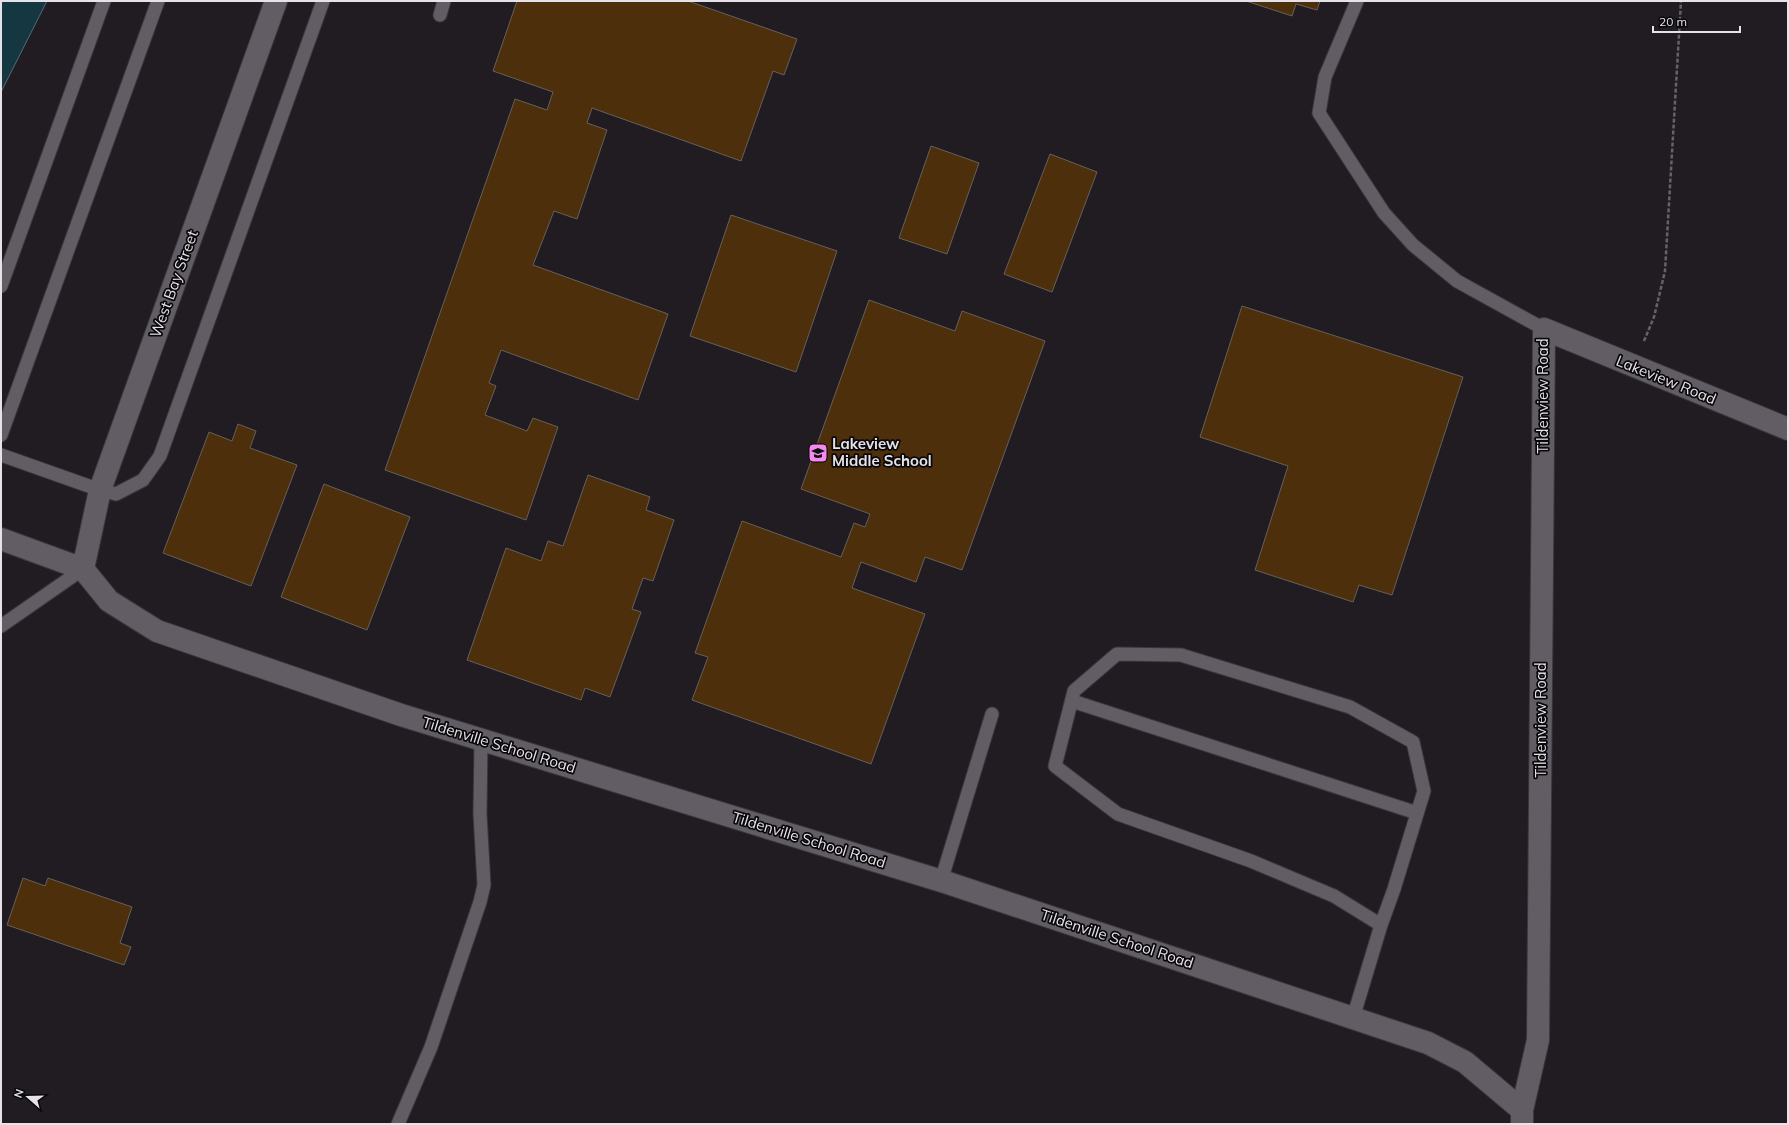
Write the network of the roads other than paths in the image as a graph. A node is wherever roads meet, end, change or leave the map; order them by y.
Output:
1 (104, 1) edge
2 (158, 1) edge
3 (276, 1) edge
4 (323, 1) edge
5 (444, 1) edge
6 (1358, 1) edge
7 (440, 15) dead end
8 (1, 286) edge
9 (1544, 328) junction
10 (1788, 429) edge
11 (1, 435) edge
12 (1, 455) edge
13 (100, 490) junction
14 (1, 539) edge
15 (83, 569) junction
16 (1, 626) edge
17 (1072, 701) junction
18 (992, 714) dead end
19 (481, 740) junction
20 (1417, 813) junction
21 (941, 881) junction
22 (1381, 924) junction
23 (1353, 1018) junction
24 (1522, 1117) edge
25 (398, 1124) edge

1 - 8 lane
2 - 11 lane
3 - 13 street, West Bay Street
4 - 13 lane
5 - 7 lane
6 - 9 lane
9 - 10 street, Lakeview Road
9 - 24 street, Tildenview Road
12 - 13 lane
13 - 15 street, West Bay Street
14 - 15 street
15 - 16 lane
15 - 19 street, Tildenville School Road
17 - 20 lane
17 - 20 lane
17 - 22 lane
18 - 21 lane
19 - 21 street, Tildenville School Road
19 - 25 lane
20 - 22 lane
21 - 23 street, Tildenville School Road
22 - 23 lane
23 - 24 street, Tildenville School Road

